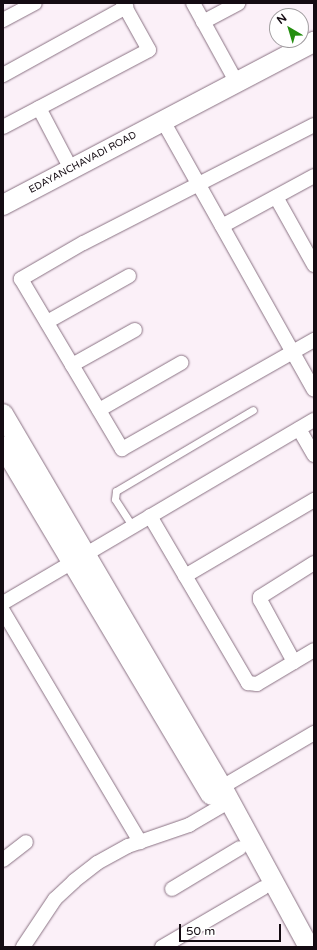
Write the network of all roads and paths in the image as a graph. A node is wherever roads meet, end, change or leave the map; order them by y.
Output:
1 (35, 3) edge
2 (193, 3) edge
3 (238, 3) edge
4 (124, 5) edge
5 (3, 20) edge
6 (203, 22) junction
7 (314, 42) edge
8 (3, 75) edge
9 (237, 83) junction
10 (39, 108) junction
11 (163, 121) junction
12 (314, 125) edge
13 (3, 128) edge
14 (71, 169) junction
15 (314, 176) edge
16 (198, 184) junction
17 (276, 197) junction
18 (3, 204) edge
19 (222, 226) junction
20 (314, 265) edge
21 (129, 276) dead end
22 (47, 322) junction
23 (135, 330) dead end
24 (314, 340) edge
25 (292, 352) junction
26 (181, 363) dead end
27 (72, 365) junction
28 (314, 390) edge
29 (99, 410) junction
30 (253, 410) dead end
31 (3, 414) edge
32 (314, 420) edge
33 (299, 429) junction
34 (3, 446) edge
35 (314, 455) edge
36 (314, 500) edge
37 (150, 516) junction
38 (133, 527) junction
39 (77, 558) junction
40 (314, 563) edge
41 (185, 576) junction
42 (3, 603) edge
43 (3, 610) edge
44 (314, 650) edge
45 (294, 662) junction
46 (314, 733) edge
47 (223, 798) junction
48 (26, 842) dead end
49 (140, 842) junction
50 (240, 848) junction
51 (3, 860) edge
52 (263, 888) junction
53 (172, 889) dead end
54 (23, 947) edge
55 (162, 947) edge
56 (297, 947) edge
57 (309, 947) edge

1 - 5 street
2 - 6 street
3 - 6 street
4 - 8 street
4 - 10 street
6 - 9 street
7 - 9 street, EDAYANCHAVADI ROAD
9 - 11 street, EDAYANCHAVADI ROAD
10 - 13 street
10 - 14 street
11 - 14 street, EDAYANCHAVADI ROAD
11 - 16 street
12 - 16 street
14 - 18 street, EDAYANCHAVADI ROAD
15 - 17 street
16 - 19 street
16 - 22 street
17 - 19 street
17 - 20 street
19 - 25 street
21 - 22 street
22 - 27 street
23 - 27 street
24 - 25 street
25 - 28 street
25 - 29 street
26 - 29 street
27 - 29 street
30 - 38 lane
31 - 39 street
32 - 33 street
33 - 35 street
33 - 37 street
34 - 39 street
36 - 41 street
37 - 38 street
37 - 41 street
38 - 39 street
39 - 42 street
39 - 47 street
40 - 45 street
41 - 45 street
43 - 49 street
44 - 45 street
46 - 47 street
47 - 49 street
47 - 50 street
47 - 57 street
48 - 51 street
49 - 54 street
50 - 52 street
50 - 53 street
52 - 55 street
52 - 56 street

